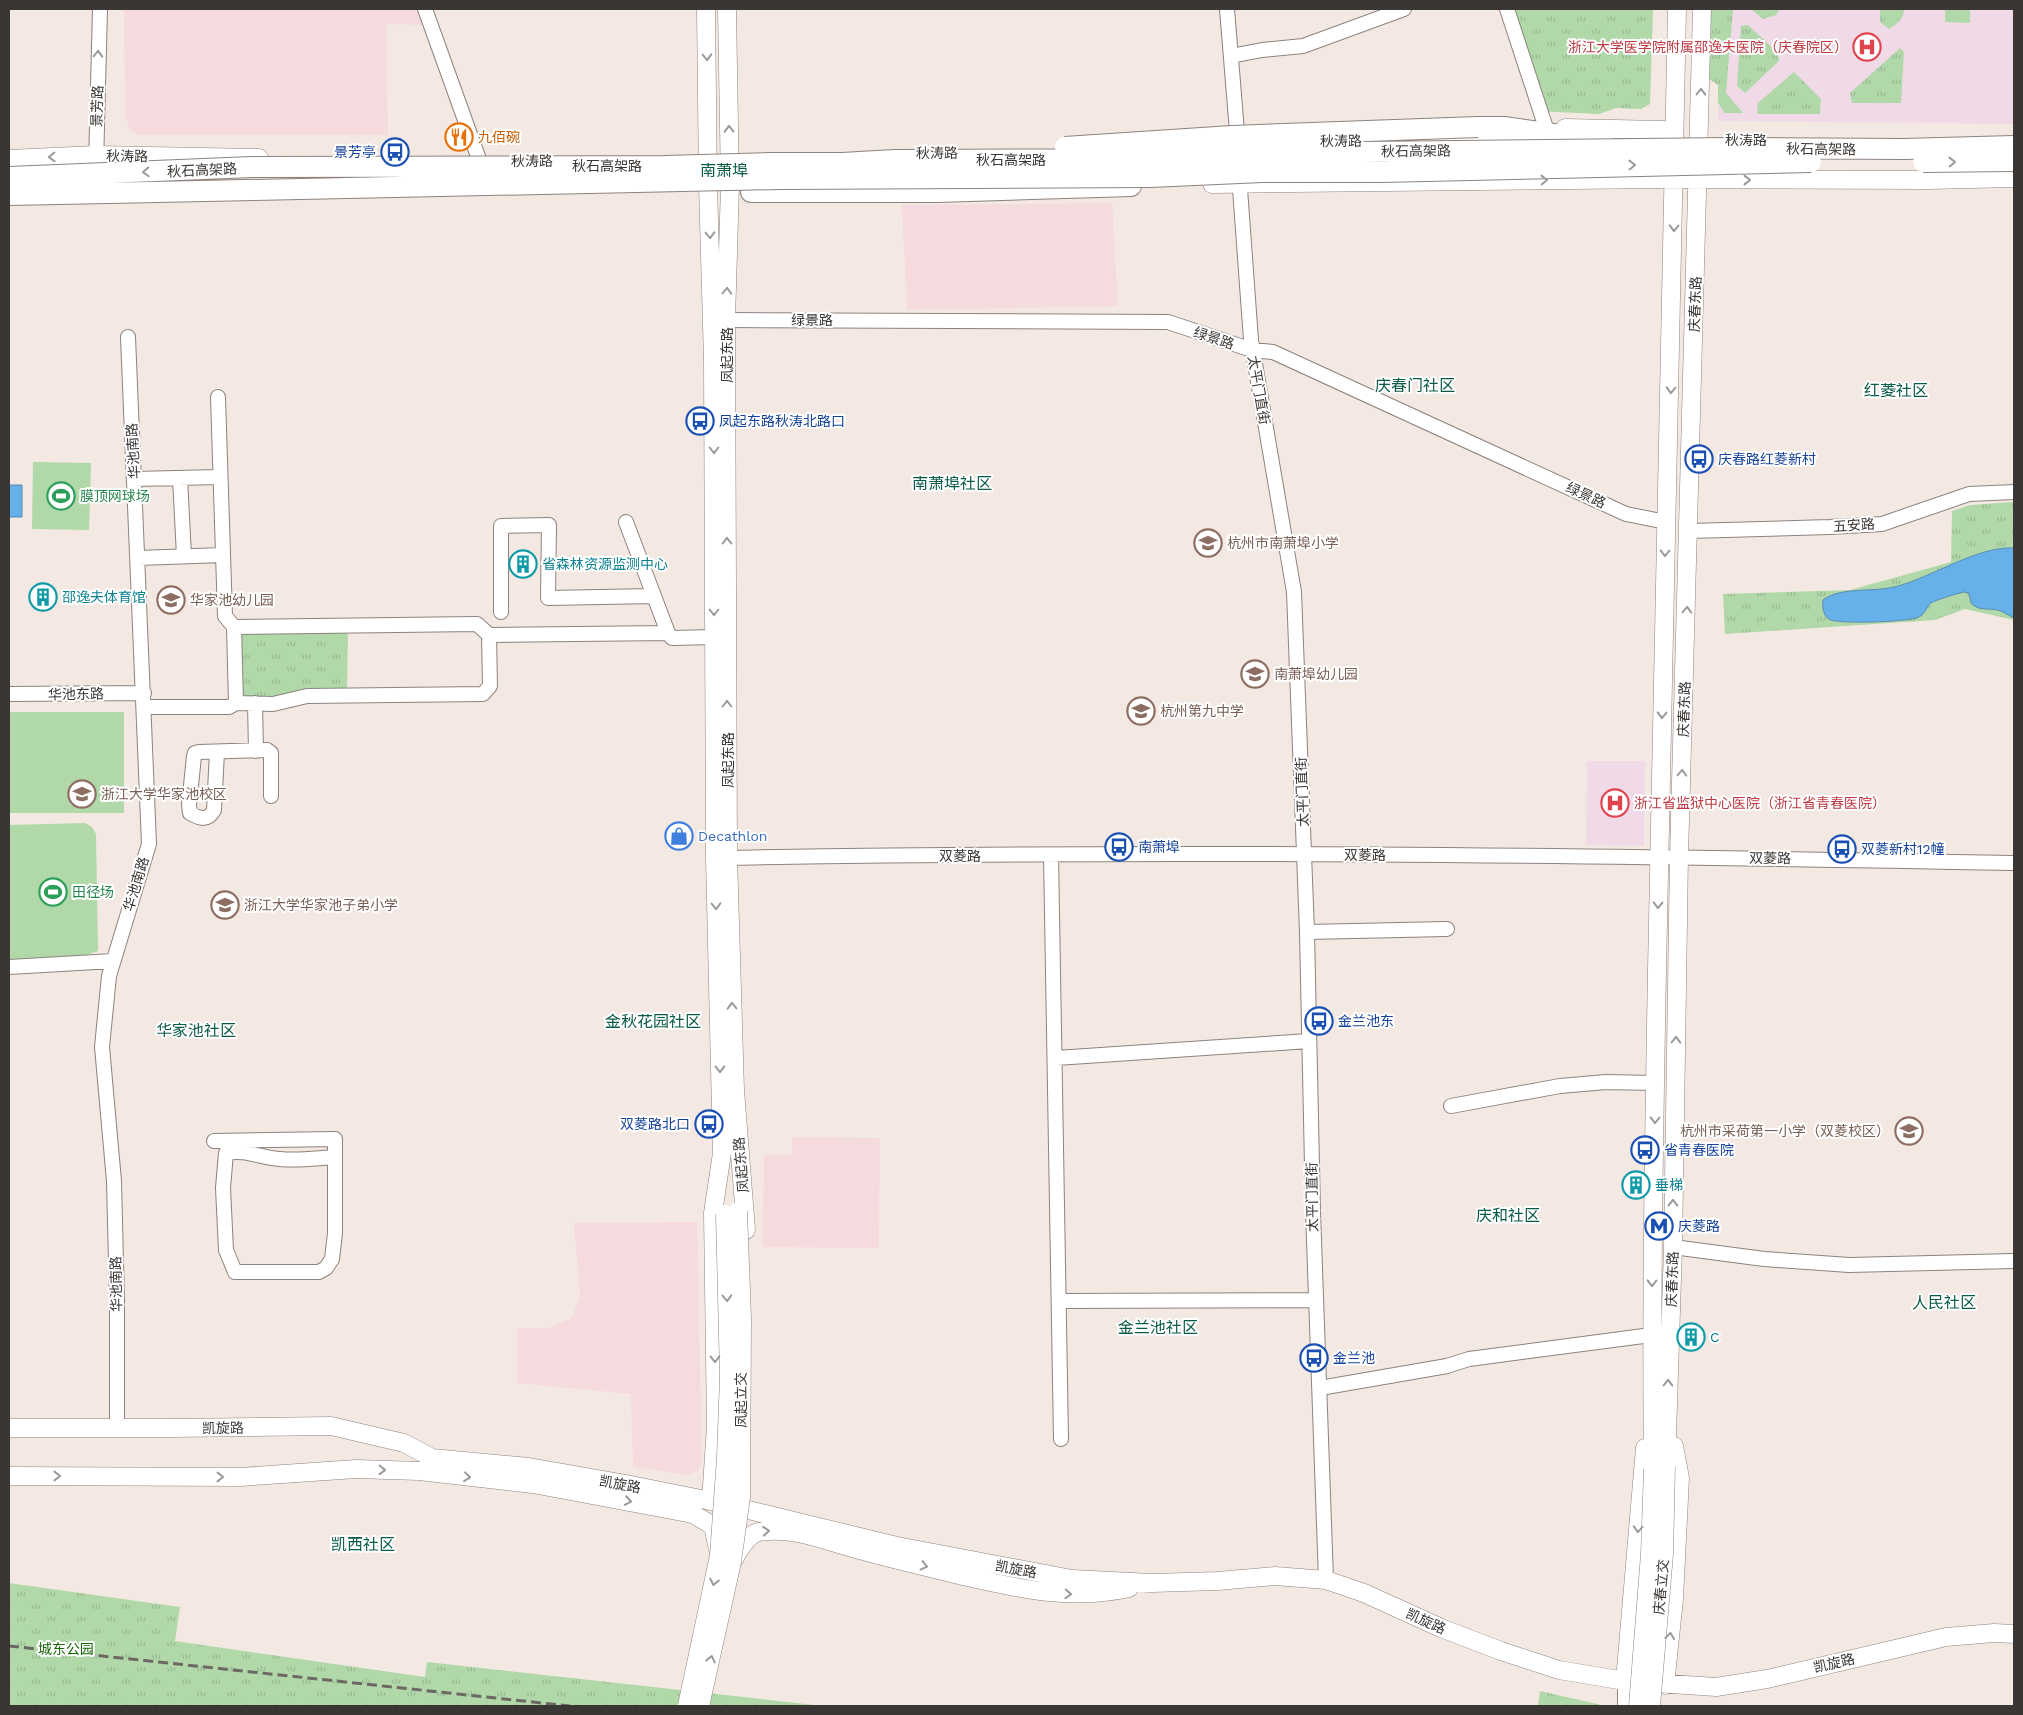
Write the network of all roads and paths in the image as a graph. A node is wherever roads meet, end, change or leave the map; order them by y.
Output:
1 (100, 9) edge
2 (425, 9) edge
3 (706, 9) edge
4 (727, 9) edge
5 (1227, 9) edge
6 (1404, 9) edge
7 (1507, 9) edge
8 (1678, 9) edge
9 (1702, 9) edge
10 (1231, 56) junction
11 (1546, 128) junction
12 (1237, 136) junction
13 (2014, 139) edge
14 (1604, 141) junction
15 (1676, 141) junction
16 (1700, 141) junction
17 (2014, 146) edge
18 (96, 155) junction
19 (730, 158) junction
20 (9, 159) edge
21 (709, 159) junction
22 (895, 160) junction
23 (480, 162) junction
24 (2014, 163) edge
25 (9, 177) edge
26 (2014, 178) edge
27 (1675, 179) junction
28 (1699, 180) junction
29 (1240, 183) junction
30 (550, 184) junction
31 (730, 185) junction
32 (1188, 185) junction
33 (708, 186) junction
34 (9, 195) edge
35 (95, 202) junction
36 (9, 203) edge
37 (726, 320) junction
38 (128, 337) dead end
39 (1252, 350) junction
40 (218, 397) dead end
41 (220, 477) junction
42 (180, 478) junction
43 (134, 480) junction
44 (2014, 492) edge
45 (626, 522) dead end
46 (1666, 522) junction
47 (1689, 532) junction
48 (223, 555) junction
49 (184, 556) junction
50 (138, 558) junction
51 (654, 596) junction
52 (501, 612) dead end
53 (234, 627) junction
54 (668, 632) junction
55 (489, 635) junction
56 (715, 638) junction
57 (144, 693) junction
58 (9, 694) edge
59 (236, 703) junction
60 (255, 703) junction
61 (144, 708) junction
62 (256, 751) junction
63 (217, 752) dead end
64 (271, 796) dead end
65 (1051, 855) junction
66 (1304, 855) junction
67 (1659, 856) junction
68 (1679, 856) junction
69 (722, 858) junction
70 (2014, 863) edge
71 (1447, 929) dead end
72 (1307, 932) junction
73 (113, 961) junction
74 (9, 967) edge
75 (1309, 1040) junction
76 (1056, 1058) junction
77 (1655, 1083) junction
78 (735, 1090) junction
79 (1451, 1106) dead end
80 (214, 1142) dead end
81 (722, 1153) junction
82 (335, 1157) junction
83 (732, 1213) junction
84 (1673, 1247) junction
85 (2014, 1261) edge
86 (1316, 1300) junction
87 (1059, 1301) junction
88 (1652, 1335) junction
89 (1320, 1388) junction
90 (1652, 1393) junction
91 (1667, 1409) junction
92 (9, 1428) edge
93 (117, 1428) junction
94 (1061, 1439) dead end
95 (1659, 1468) junction
96 (9, 1476) edge
97 (711, 1501) junction
98 (747, 1510) junction
99 (726, 1559) junction
100 (1326, 1580) junction
101 (1152, 1583) junction
102 (2014, 1634) edge
103 (1625, 1681) junction
104 (1665, 1684) junction
105 (687, 1706) edge
106 (700, 1706) edge
107 (1625, 1706) edge
108 (1638, 1706) edge
109 (1651, 1706) edge
110 (1659, 1706) edge

18 -> 1 street, 景芳路
2 - 23 street
3 -> 21 main road, 凤起东路
19 -> 4 main road, 凤起东路
5 - 10 street, 太平门直街
6 - 10 street
7 - 11 street
8 - 15 main road, 庆春东路
16 -> 9 main road, 庆春东路
10 - 12 street, 太平门直街
11 - 12 main road
11 - 15 main road
12 - 14 main road, 秋涛路
12 - 19 main road, 秋涛路
12 - 29 street, 太平门直街
13 - 16 main road, 秋涛路
14 - 15 main road, 秋涛路
14 - 22 highway, bridge
15 - 16 main road, 秋涛路
15 - 27 main road, 庆春东路
16 - 28 main road, 庆春东路
17 - 22 highway, 秋石高架路, bridge
18 -> 20 main road, 秋涛路
18 - 23 main road, 秋涛路
18 - 35 street, 景芳路
19 - 21 main road, 秋涛路
19 - 31 main road, 凤起东路
21 - 23 main road, 秋涛路
21 - 33 main road, 凤起东路
22 -> 25 highway, 秋石高架路, bridge
30 -> 24 highway, 秋石高架路, bridge
28 -> 26 main road
27 - 28 main road
29 -> 27 main road
27 -> 46 main road, 庆春东路
28 - 47 main road, 庆春东路
29 - 32 main road
29 - 39 street, 太平门直街
30 - 32 highway, bridge
30 - 34 highway, 秋石高架路, bridge
31 - 32 main road
31 - 33 main road
37 -> 31 main road, 凤起东路
33 - 35 main road
33 -> 56 main road, 凤起东路
35 - 36 main road
37 - 39 street, 绿景路
69 -> 37 main road, 凤起东路
38 - 43 street, 华池南路
39 - 46 street, 绿景路
39 - 66 street, 太平门直街
40 - 41 street
41 - 42 street
41 - 48 street
42 - 43 street
42 - 49 street
43 - 50 street, 华池南路
44 - 47 street, 五安路
45 - 51 street
46 -> 67 main road, 庆春东路
68 -> 47 main road, 庆春东路
48 - 49 street
48 - 53 street
49 - 50 street
50 - 57 street, 华池南路
51 - 52 street
51 - 54 street
53 - 55 street
53 - 59 street
54 - 55 street
54 - 56 street
55 - 60 street
56 - 69 main road, 凤起东路
57 - 58 street, 华池东路
57 - 61 street, 华池南路
59 - 60 street
59 - 61 street
60 - 62 street
61 - 73 street, 华池南路
62 - 63 street
62 - 64 street
65 - 66 street, 双菱路
65 - 69 street, 双菱路
65 - 76 street
66 - 67 street, 双菱路
66 - 72 street, 太平门直街
67 - 68 street, 双菱路
67 -> 77 main road, 庆春东路
68 - 70 street, 双菱路
84 -> 68 main road, 庆春东路
78 -> 69 main road, 凤起东路
69 -> 81 main road, 凤起东路
71 - 72 street
72 - 75 street, 太平门直街
73 - 74 street
73 - 93 street, 华池南路
75 - 76 street
75 - 86 street, 太平门直街
76 - 87 street
77 - 79 street
77 -> 88 main road, 庆春东路
78 - 83 main road, 凤起立交
78 - 98 main road, 凤起东路
80 - 82 street
81 - 83 main road, 凤起立交
81 -> 97 main road, 凤起东路
82 - 82 street
83 - 99 main road, 凤起立交, bridge
84 - 85 street
91 -> 84 main road, 庆春东路
86 - 87 street
86 - 89 street, 太平门直街
87 - 94 street
88 - 89 street
88 - 90 main road, 庆春东路
89 - 100 street, 太平门直街
90 - 95 main road, 庆春东路
90 -> 103 main road, 庆春东路
91 - 95 main road, 庆春东路
104 -> 91 main road, 庆春东路
92 - 93 main road, 凯旋路
93 - 97 main road, 凯旋路
95 - 108 main road, 庆春立交, bridge
95 - 109 main road, 庆春立交, bridge
96 -> 99 main road, bridge
97 - 98 main road, 凯旋路
98 - 101 main road, 凯旋路
99 -> 101 main road
99 -> 105 main road, 凤起立交, bridge
106 -> 99 main road, 凤起立交, bridge
100 - 101 main road, 凯旋路
100 - 103 main road, 凯旋路
102 - 104 main road, 凯旋路
103 - 104 main road, 凯旋路
103 - 107 street
104 - 110 street

